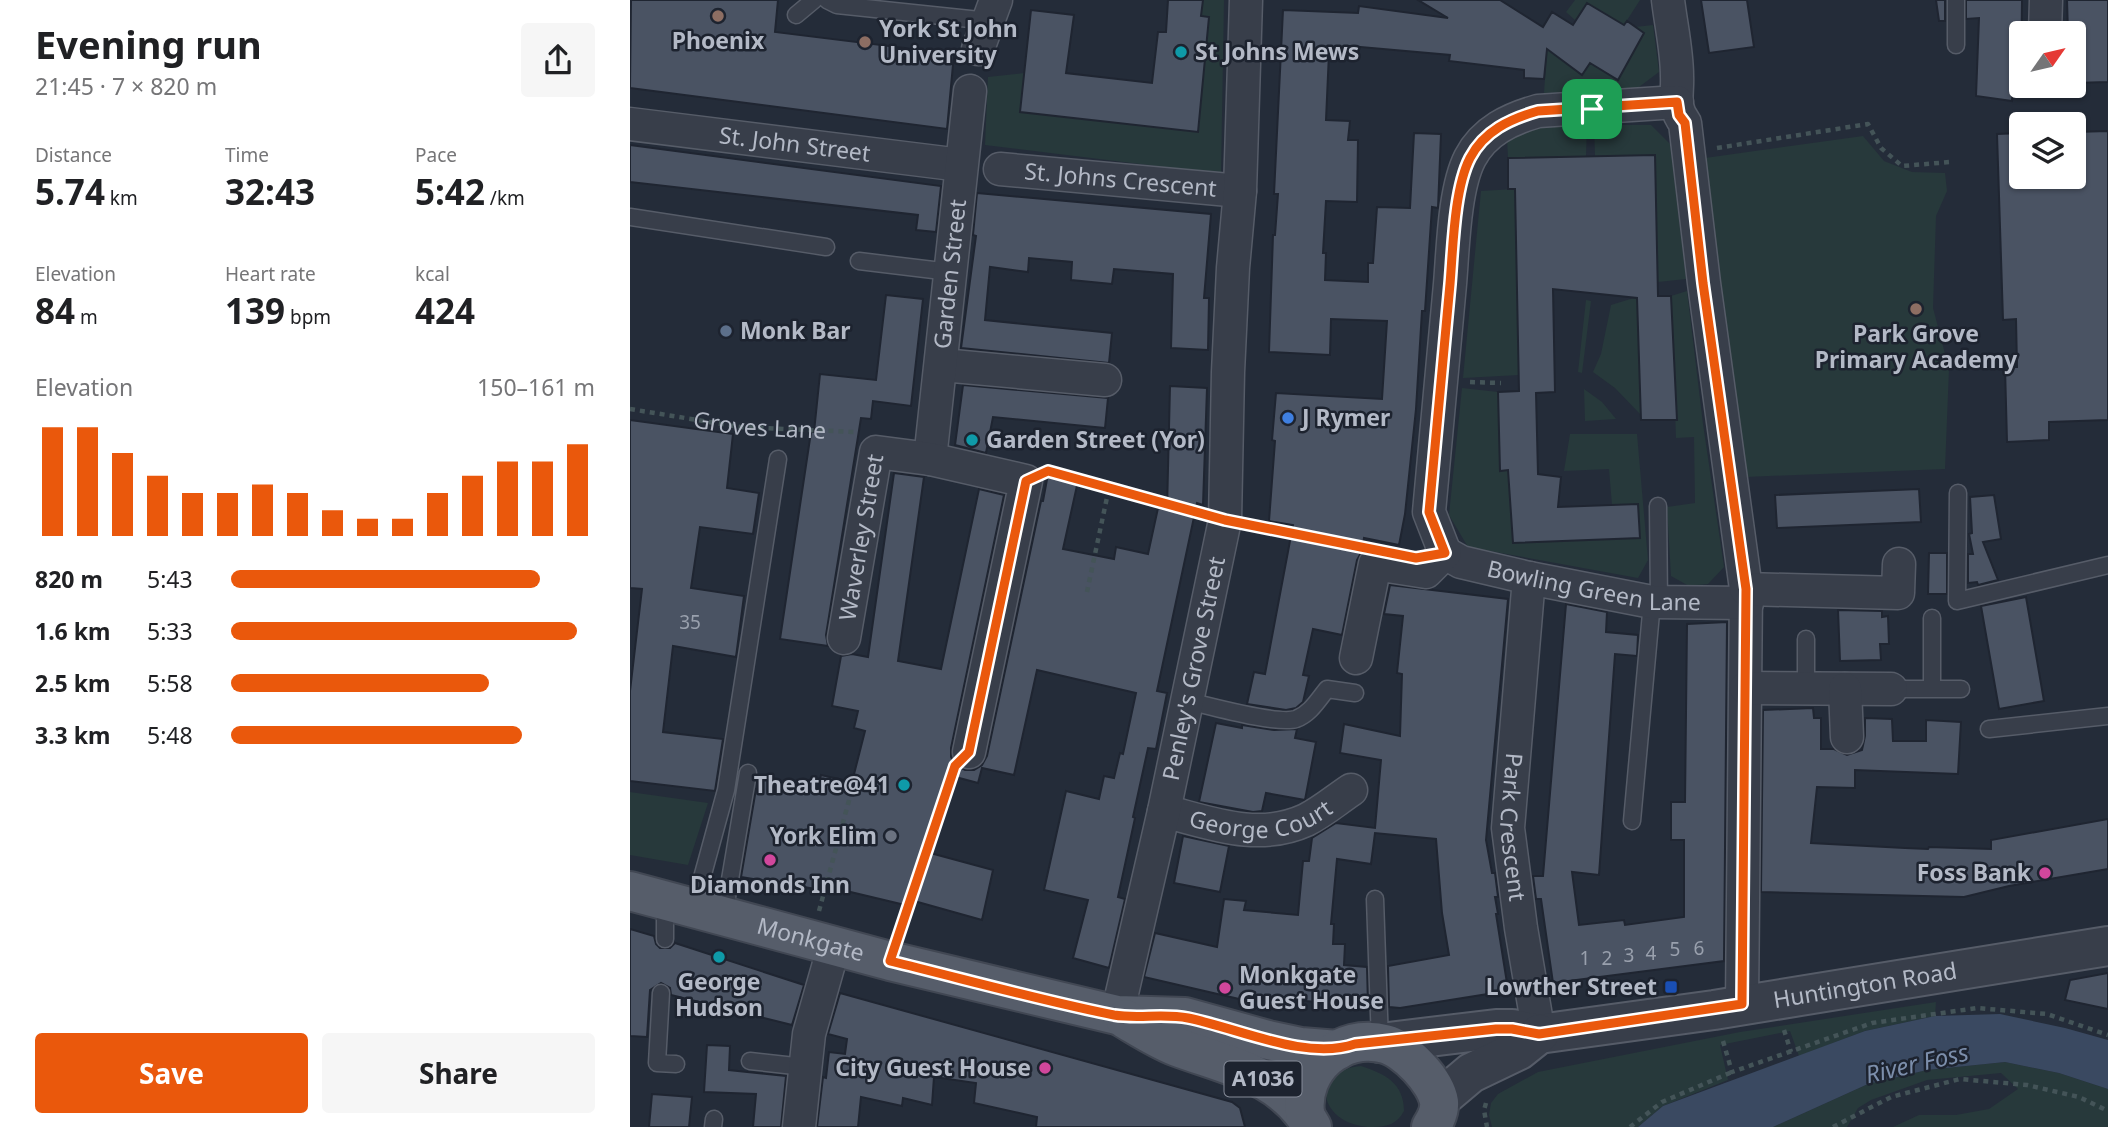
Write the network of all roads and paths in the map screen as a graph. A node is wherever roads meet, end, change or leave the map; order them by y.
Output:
1 (814, 0) edge
2 (827, 0) edge
3 (1246, 0) edge
4 (1668, 0) edge
5 (1956, 0) edge
6 (2046, 0) edge
7 (796, 15) dead end
8 (2045, 21) edge
9 (988, 23) edge
10 (1956, 45) dead end
11 (970, 91) dead end
12 (1677, 102) junction
13 (630, 124) edge
14 (1688, 151) junction
15 (1950, 162) dead end
16 (961, 165) junction
17 (1000, 169) dead end
18 (1240, 191) junction
19 (630, 217) edge
20 (826, 247) dead end
21 (859, 261) dead end
22 (950, 272) junction
23 (942, 365) junction
24 (1105, 380) dead end
25 (630, 409) edge
26 (876, 452) junction
27 (778, 459) dead end
28 (930, 459) junction
29 (1026, 481) junction
30 (1109, 488) junction
31 (1958, 493) dead end
32 (1658, 506) dead end
33 (1225, 520) junction
34 (1361, 547) dead end
35 (1445, 553) junction
36 (1899, 564) dead end
37 (2108, 565) edge
38 (1530, 578) junction
39 (1087, 592) dead end
40 (1746, 596) junction
41 (1656, 602) junction
42 (1931, 618) dead end
43 (844, 638) dead end
44 (1806, 639) dead end
45 (1356, 658) dead end
46 (1746, 688) junction
47 (1805, 688) junction
48 (1845, 689) junction
49 (1932, 689) junction
50 (1961, 689) dead end
51 (1891, 690) joint
52 (1355, 692) dead end
53 (1188, 701) junction
54 (2108, 716) edge
55 (1989, 729) dead end
56 (1847, 737) dead end
57 (969, 752) joint
58 (748, 773) dead end
59 (855, 782) dead end
60 (1351, 790) dead end
61 (1164, 811) junction
62 (1632, 821) dead end
63 (1375, 898) dead end
64 (678, 903) edge
65 (665, 939) dead end
66 (823, 943) junction
67 (2108, 946) edge
68 (890, 961) junction
69 (661, 992) dead end
70 (1742, 1004) junction
71 (1116, 1015) junction
72 (1785, 1032) dead end
73 (1539, 1034) junction
74 (2108, 1035) edge
75 (1380, 1043) junction
76 (1724, 1045) dead end
77 (1338, 1050) junction
78 (1791, 1052) junction
79 (750, 1061) dead end
80 (676, 1064) dead end
81 (804, 1067) junction
82 (1732, 1072) junction
83 (2108, 1111) edge
84 (1439, 1116) edge
85 (1309, 1120) edge
86 (799, 1127) edge
87 (1630, 1127) edge
88 (1833, 1127) edge

1 - 7 lane
2 - 9 lane
3 - 18 street, Penley's Grove Street
4 - 12 street
5 - 10 lane
6 - 8 street
11 - 16 street, Garden Street
12 - 14 street
12 - 35 street
13 - 16 street, St. John Street
14 - 15 path
14 - 40 street
16 - 22 street, Garden Street
17 - 18 street, St. Johns Crescent
18 - 33 street, Penley's Grove Street
19 - 20 lane
21 - 22 lane
22 - 23 street, Garden Street
23 - 24 street
23 - 28 street, Garden Street
25 - 26 path, Groves Lane
26 - 28 street, Waverley Street
26 - 43 street, Waverley Street
27 - 64 lane
28 - 29 street, Waverley Street
29 - 30 path
29 - 57 street
30 - 33 path
30 - 39 path
31 - 37 lane
32 - 41 lane
33 - 34 path
33 - 53 street, Penley's Grove Street
35 - 38 street, Bowling Green Lane
35 - 45 street
36 - 40 street
38 - 41 street, Bowling Green Lane
38 - 73 street, Park Crescent
40 - 41 street, Bowling Green Lane
40 - 46 street
41 - 62 lane
42 - 49 lane
44 - 47 lane
46 - 47 street
46 - 70 street
47 - 48 street
48 - 51 street
48 - 56 street
49 - 50 lane
49 - 51 lane
52 - 53 lane
53 - 61 street, Penley's Grove Street
54 - 55 lane
57 - 68 path
58 - 64 lane
59 - 66 path
60 - 61 street, George Court
61 - 71 street, Penley's Grove Street
63 - 75 lane
64 - 65 lane
64 - 66 main road, Monkgate / A1036
66 - 68 main road, Monkgate / A1036
66 - 81 street
67 - 70 street, Huntington Road
68 - 71 main road, Monkgate / A1036
69 - 80 lane
70 - 73 street, Huntington Road
71 - 77 main road, A1036
71 - 85 main road, A1036
72 - 78 path
73 - 75 street, Huntington Road
73 - 84 street, Huntington Road
74 - 78 path
75 - 77 main road, A1036
75 - 84 main road
76 - 82 path
77 - 85 main road, A1036
78 - 82 path
79 - 81 lane
81 - 86 street
82 - 87 path
83 - 88 path

